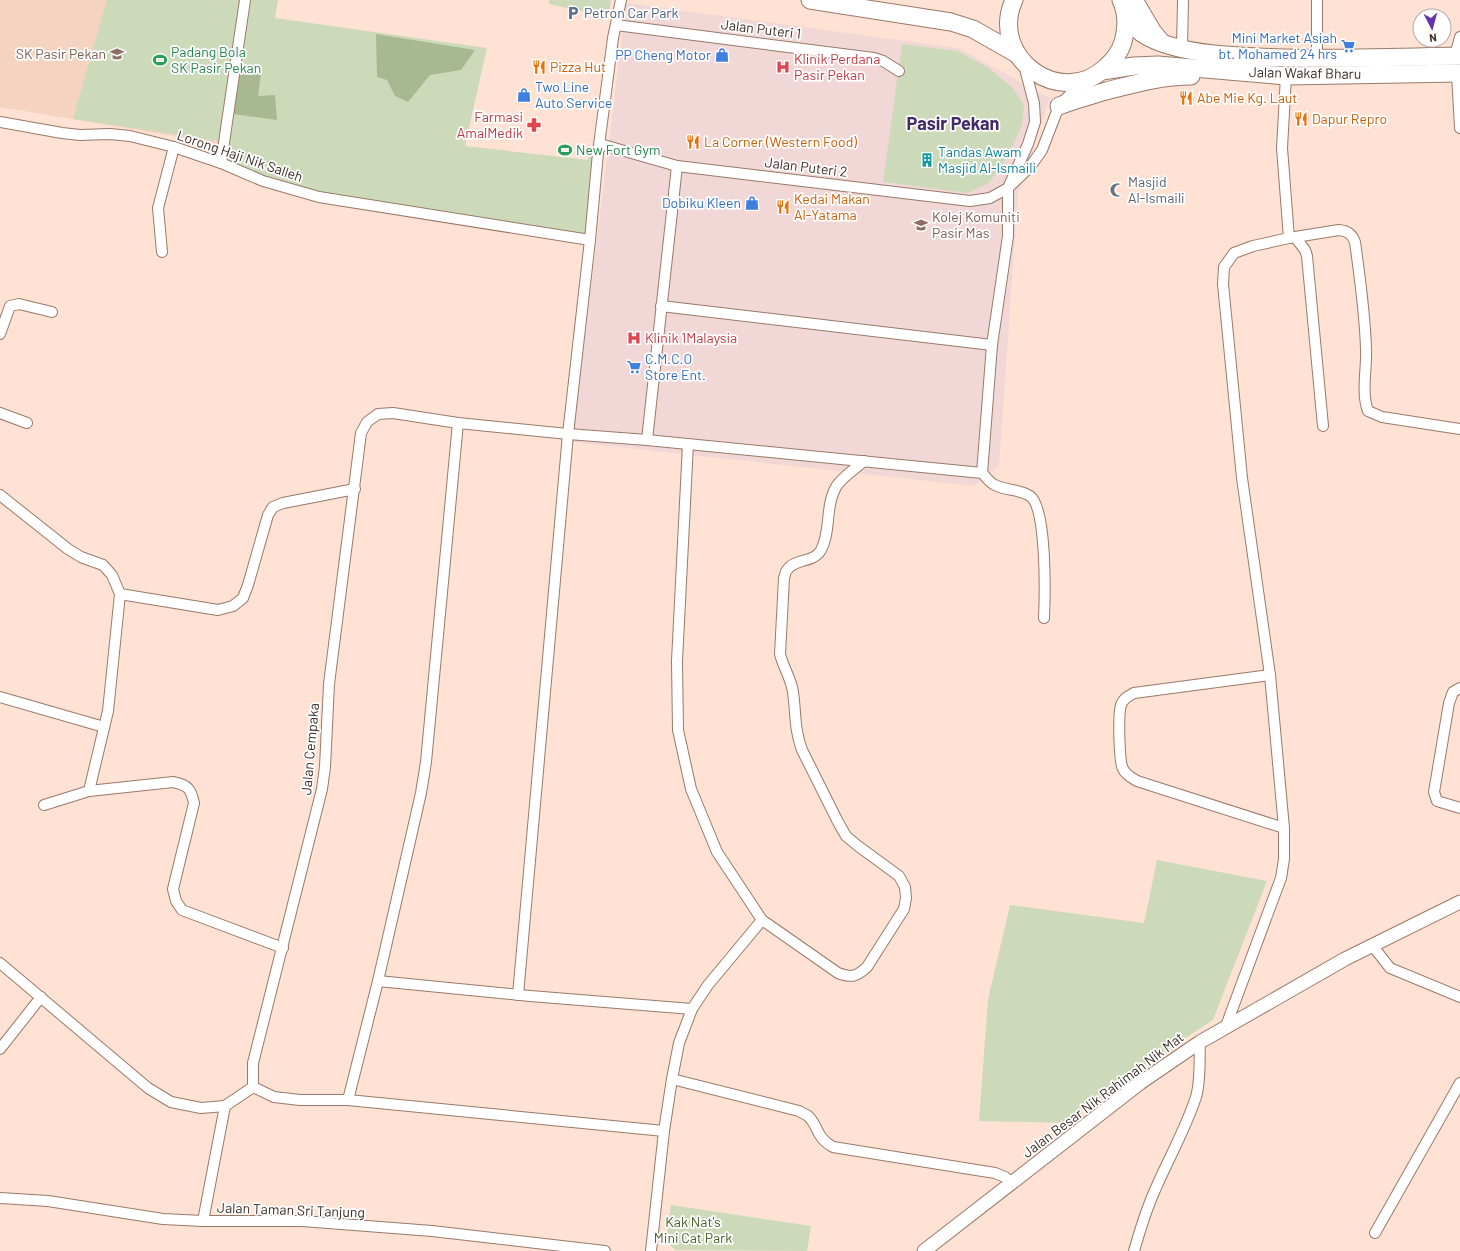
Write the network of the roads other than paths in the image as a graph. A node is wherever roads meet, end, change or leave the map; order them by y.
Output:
1 (245, 0) edge
2 (621, 0) edge
3 (810, 0) edge
4 (1014, 0) edge
5 (1121, 0) edge
6 (1134, 0) edge
7 (1183, 0) edge
8 (1317, 0) edge
9 (1126, 16) junction
10 (616, 24) junction
11 (1460, 37) edge
12 (1162, 43) junction
13 (1182, 48) junction
14 (1457, 56) edge
15 (1318, 58) junction
16 (1020, 59) junction
17 (899, 70) dead end
18 (1102, 71) junction
19 (1257, 74) junction
20 (1459, 74) edge
21 (1286, 76) junction
22 (1083, 80) junction
23 (1059, 106) junction
24 (0, 122) edge
25 (1460, 128) edge
26 (600, 144) junction
27 (174, 147) junction
28 (221, 163) junction
29 (677, 166) junction
30 (1008, 188) junction
31 (1292, 238) junction
32 (590, 240) junction
33 (162, 252) dead end
34 (661, 306) junction
35 (52, 312) dead end
36 (0, 334) edge
37 (992, 345) junction
38 (0, 413) edge
39 (27, 423) dead end
40 (458, 423) junction
41 (1323, 426) dead end
42 (1460, 429) edge
43 (568, 434) junction
44 (647, 440) junction
45 (688, 444) junction
46 (864, 462) junction
47 (982, 473) junction
48 (354, 489) junction
49 (0, 495) edge
50 (120, 594) junction
51 (1044, 618) dead end
52 (1270, 675) junction
53 (1460, 688) edge
54 (0, 697) edge
55 (104, 727) junction
56 (89, 791) junction
57 (44, 805) dead end
58 (1460, 808) edge
59 (1284, 828) junction
60 (1460, 902) edge
61 (762, 920) junction
62 (1372, 945) junction
63 (283, 948) junction
64 (0, 963) edge
65 (378, 981) junction
66 (518, 995) junction
67 (41, 997) junction
68 (1460, 997) edge
69 (692, 1009) junction
70 (1226, 1026) junction
71 (1200, 1042) junction
72 (0, 1049) edge
73 (672, 1079) junction
74 (1460, 1083) edge
75 (253, 1087) junction
76 (348, 1100) junction
77 (225, 1106) junction
78 (664, 1131) junction
79 (1012, 1183) junction
80 (0, 1198) edge
81 (203, 1221) junction
82 (1375, 1233) dead end
83 (592, 1250) edge
84 (606, 1251) edge
85 (651, 1251) edge
86 (924, 1251) edge
87 (1134, 1251) edge

1 - 28 street
2 - 10 street
3 - 16 main road
4 - 16 main road
5 - 9 main road
6 - 12 main road
7 - 13 street
8 - 15 street
9 - 12 main road, Jalan Wakaf Bharu
9 - 18 main road
10 - 17 street, Jalan Puteri 1
10 - 26 street
11 - 14 street
12 - 13 main road, Jalan Wakaf Bharu
13 - 15 main road, Jalan Wakaf Bharu
14 - 15 main road, Jalan Wakaf Bharu
16 - 22 main road
16 - 30 street
18 - 19 main road, Jalan Wakaf Bharu
18 - 22 main road
19 - 21 main road, Jalan Wakaf Bharu
19 - 23 main road
20 - 21 main road, Jalan Wakaf Bharu
20 - 25 street
21 - 31 street
22 - 23 street
23 - 30 street, Jalan Puteri 2
24 - 27 street, Lorong Haji Nik Salleh
26 - 29 street, Jalan Puteri 2
26 - 32 street
27 - 28 street, Lorong Haji Nik Salleh
27 - 33 street
28 - 32 street, Lorong Haji Nik Salleh
29 - 30 street, Jalan Puteri 2
29 - 34 street
30 - 37 street
31 - 41 street
31 - 42 street
31 - 52 street
32 - 43 street
34 - 37 street
34 - 44 street
35 - 36 street
37 - 47 street
38 - 39 street
40 - 43 street
40 - 48 street, Jalan Cempaka
40 - 65 street
43 - 44 street
43 - 66 street
44 - 45 street
45 - 46 street
45 - 61 street
46 - 47 street
46 - 61 street
47 - 51 street
48 - 50 street
48 - 63 street, Jalan Cempaka
49 - 50 street
50 - 55 street
52 - 59 street
52 - 59 street
53 - 58 street
54 - 55 street
55 - 56 street
56 - 57 street
56 - 63 street
59 - 70 street
60 - 62 street, Jalan Besar Nik Rahimah Nik Mat
61 - 69 street
62 - 68 street
62 - 70 street, Jalan Besar Nik Rahimah Nik Mat
63 - 75 street, Jalan Cempaka
64 - 67 street
65 - 66 street
65 - 76 street
66 - 69 street
67 - 72 street
67 - 77 street
69 - 73 street
70 - 71 street, Jalan Besar Nik Rahimah Nik Mat
71 - 79 street, Jalan Besar Nik Rahimah Nik Mat
71 - 87 street
73 - 78 street
73 - 79 street
74 - 82 street
75 - 76 street
75 - 77 street
76 - 78 street
77 - 81 street
78 - 85 street
79 - 86 street, Jalan Besar Nik Rahimah Nik Mat
80 - 81 street, Jalan Taman Sri Tanjung
81 - 83 street, Jalan Taman Sri Tanjung
83 - 84 street, Jalan Taman Sri Tanjung

